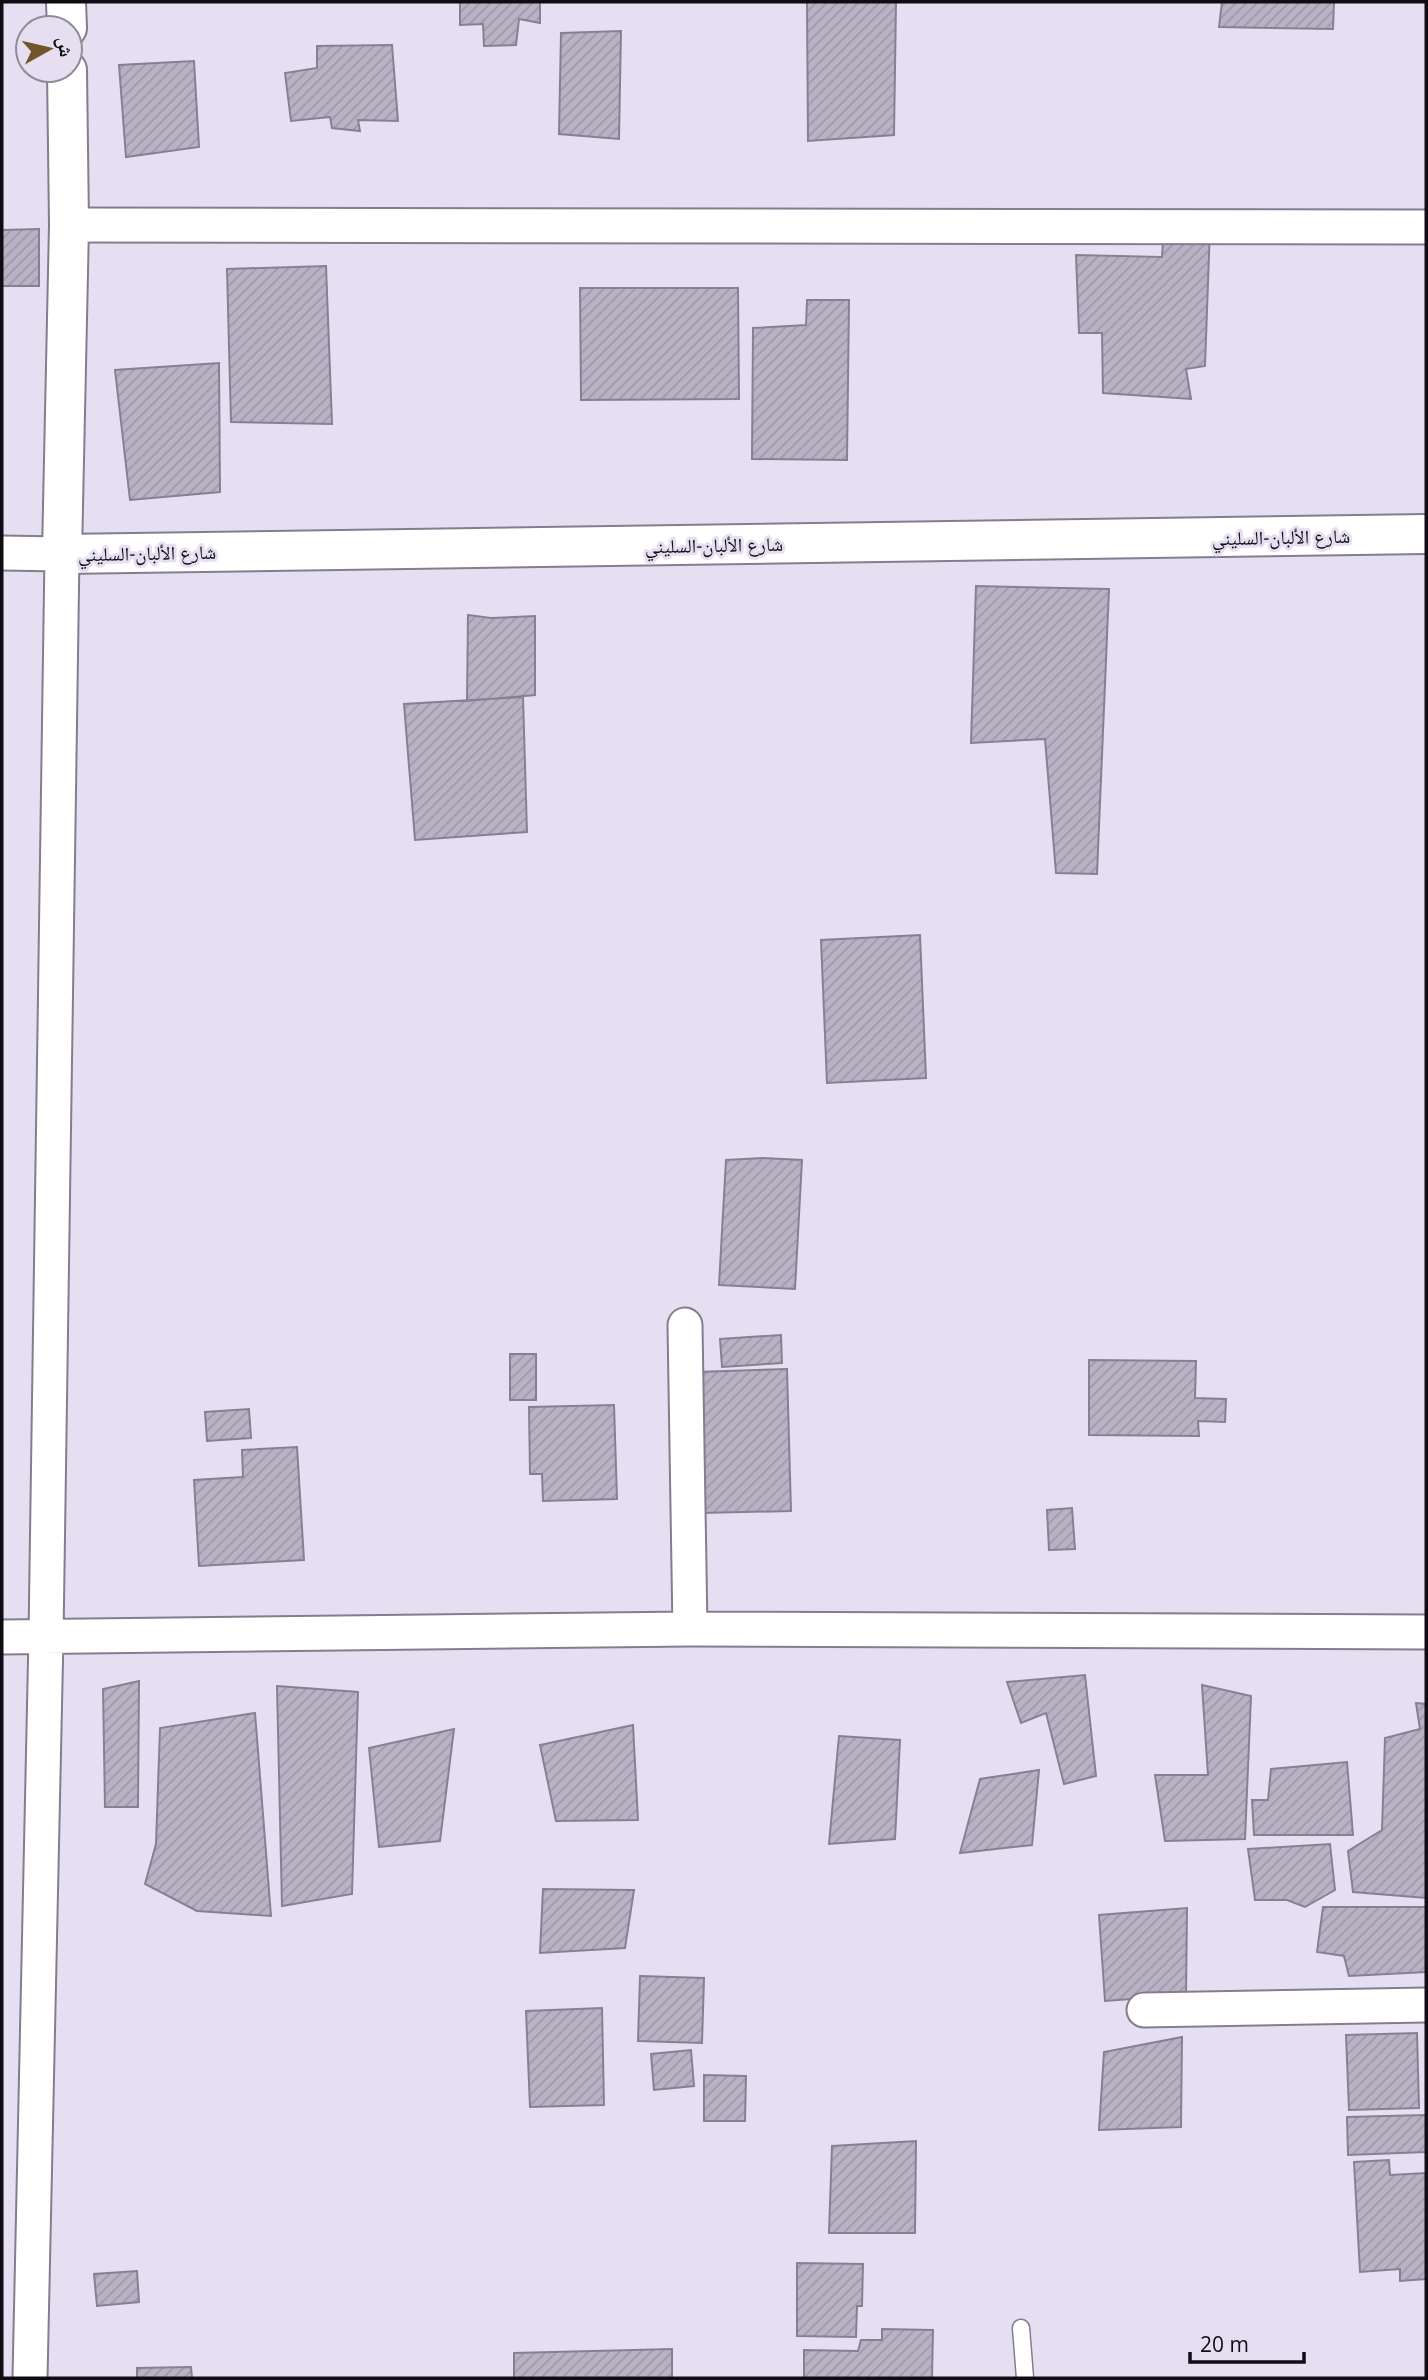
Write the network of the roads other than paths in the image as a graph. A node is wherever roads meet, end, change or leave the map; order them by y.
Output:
1 (67, 84) edge
2 (69, 225) junction
3 (1426, 227) edge
4 (1426, 534) edge
5 (2, 553) edge
6 (62, 554) junction
7 (685, 1325) dead end
8 (690, 1629) junction
9 (1426, 1632) edge
10 (2, 1637) edge
11 (46, 1637) junction
12 (1426, 2005) edge
13 (1144, 2010) dead end
14 (1021, 2328) dead end
15 (30, 2378) edge
16 (1025, 2378) edge

1 - 2 street
2 - 3 street
2 - 6 street
4 - 6 street, شارع الألبان-السليني
5 - 6 street, شارع الألبان-السليني
6 - 11 street
7 - 8 street
8 - 9 street
8 - 11 street
10 - 11 street
11 - 15 street
12 - 13 street
14 - 16 lane

